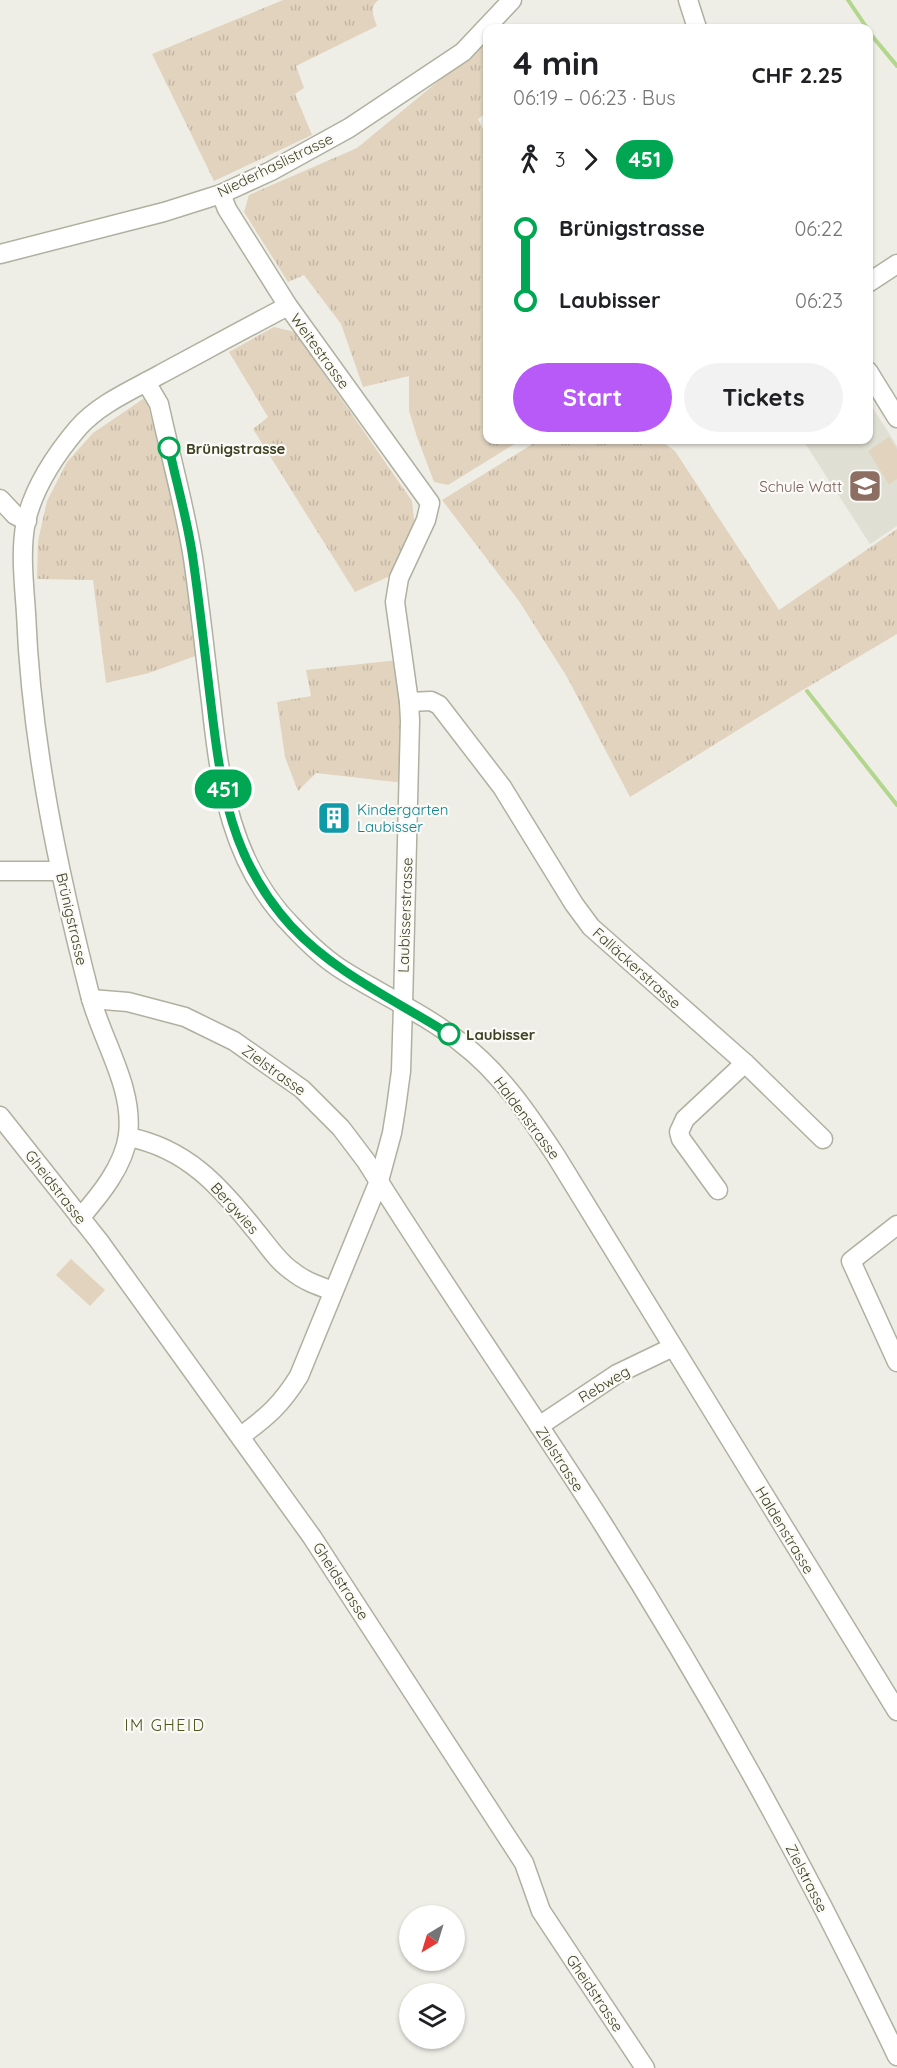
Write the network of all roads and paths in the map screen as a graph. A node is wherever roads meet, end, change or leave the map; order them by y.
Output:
1 (512, 0) edge
2 (688, 0) edge
3 (489, 24) edge
4 (696, 24) edge
5 (483, 31) edge
6 (220, 194) junction
7 (0, 254) edge
8 (897, 264) edge
9 (873, 280) edge
10 (288, 306) junction
11 (873, 379) edge
12 (146, 382) junction
13 (897, 418) edge
14 (0, 499) edge
15 (430, 503) joint
16 (27, 521) junction
17 (409, 702) junction
18 (0, 871) edge
19 (60, 871) junction
20 (91, 999) junction
21 (403, 1005) junction
22 (745, 1063) junction
23 (0, 1116) edge
24 (128, 1137) junction
25 (823, 1139) dead end
26 (379, 1181) junction
27 (718, 1190) dead end
28 (80, 1218) junction
29 (897, 1225) edge
30 (333, 1291) junction
31 (673, 1347) junction
32 (897, 1362) edge
33 (539, 1426) junction
34 (241, 1436) junction
35 (897, 1711) edge
36 (897, 2056) edge
37 (645, 2068) edge

1 - 3 street, Niederhaslistrasse
2 - 4 street
5 - 6 street, Niederhaslistrasse
6 - 7 street, Niederhaslistrasse
6 - 10 street, Weitestrasse
8 - 9 street
10 - 12 street, Brünigstrasse
10 - 15 street, Weitestrasse
11 - 13 street
12 - 16 street, Brünigstrasse
12 - 21 street, Haldenstrasse
14 - 16 street
15 - 17 street, Laubisserstrasse
16 - 19 street, Brünigstrasse
17 - 21 street, Laubisserstrasse
17 - 22 street, Falläckerstrasse
18 - 19 street
19 - 20 street, Brünigstrasse
20 - 24 street, Brünigstrasse
20 - 26 street, Zielstrasse
21 - 26 street, Laubisserstrasse
21 - 31 street, Haldenstrasse
22 - 25 street, Falläckerstrasse
22 - 27 street
23 - 28 street, Gheidstrasse
24 - 28 street, Brünigstrasse
24 - 30 street, Bergwies
26 - 30 street, Laubisserstrasse
26 - 33 street, Zielstrasse
28 - 34 street, Gheidstrasse
29 - 32 street
30 - 34 street, Laubisserstrasse
31 - 33 street, Rebweg
31 - 35 street, Haldenstrasse
33 - 36 street, Zielstrasse
34 - 37 street, Gheidstrasse

